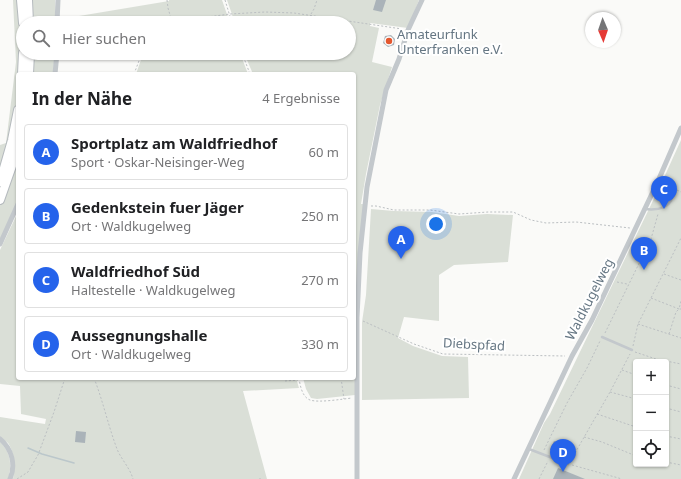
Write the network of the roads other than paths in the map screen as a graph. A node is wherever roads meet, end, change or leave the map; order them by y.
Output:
1 (21, 0) edge
2 (28, 0) edge
3 (58, 0) edge
4 (422, 0) edge
5 (22, 16) edge
6 (29, 16) edge
7 (57, 16) edge
8 (23, 60) edge
9 (30, 60) edge
10 (56, 60) edge
11 (22, 72) edge
12 (29, 72) edge
13 (55, 72) edge
14 (16, 120) edge
15 (681, 128) edge
16 (16, 150) edge
17 (658, 181) junction
18 (0, 182) edge
19 (0, 200) edge
20 (16, 208) edge
21 (644, 209) junction
22 (0, 244) edge
23 (602, 337) road end
24 (632, 350) road end
25 (0, 439) edge
26 (528, 448) junction
27 (568, 464) road end
28 (10, 479) edge
29 (357, 479) edge
30 (515, 479) edge

1 - 5 main road
2 - 6 main road
3 - 7 street
4 - 29 street
8 - 11 main road
9 - 12 main road
10 - 13 street
14 - 18 main road
15 - 17 street, Waldkugelweg
16 - 19 main road
17 - 21 street, Waldkugelweg
17 - 21 lane
20 - 22 street
21 - 26 street, Waldkugelweg
23 - 24 lane
25 - 28 street
26 - 27 lane
26 - 30 street, Waldkugelweg

